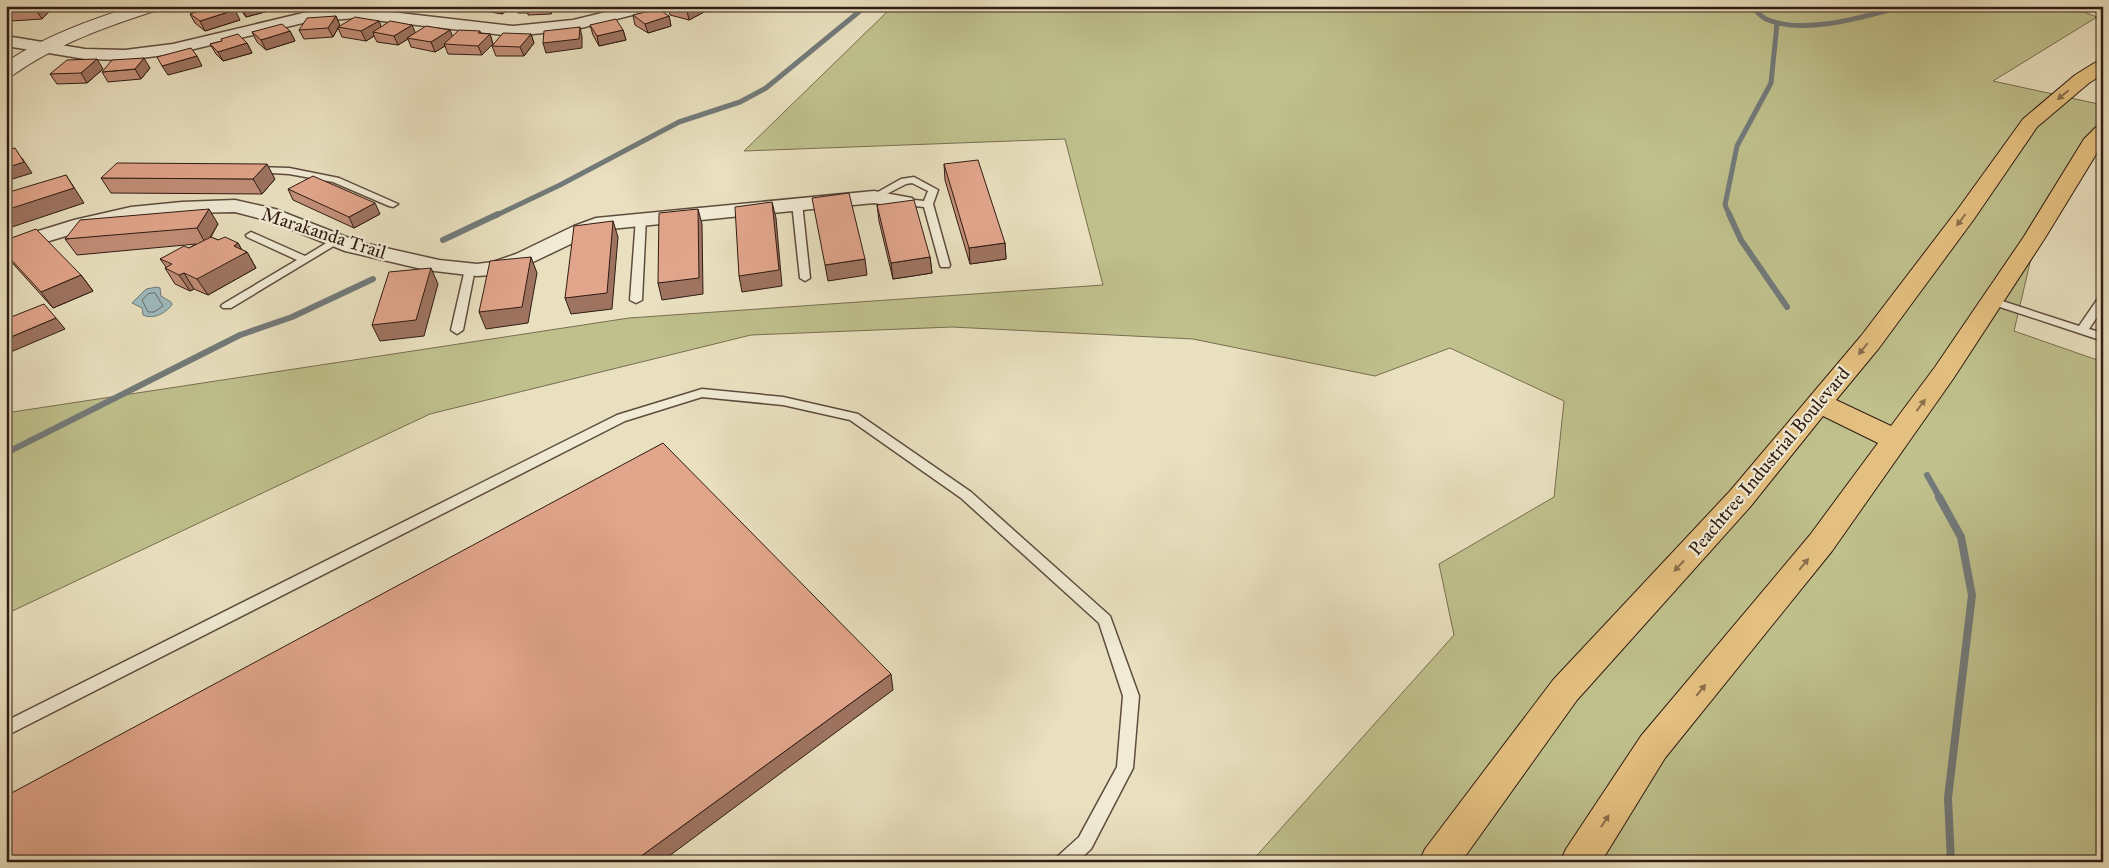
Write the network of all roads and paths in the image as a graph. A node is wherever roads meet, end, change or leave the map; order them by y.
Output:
1 (152, 6) edge
2 (651, 6) edge
3 (306, 11) edge
4 (6, 41) edge
5 (44, 49) junction
6 (2103, 66) edge
7 (6, 71) edge
8 (2103, 131) edge
9 (241, 170) edge
10 (874, 197) junction
11 (905, 202) joint
12 (797, 203) junction
13 (393, 204) dead end
14 (928, 204) junction
15 (642, 218) junction
16 (251, 235) dead end
17 (337, 241) junction
18 (6, 248) edge
19 (306, 260) junction
20 (945, 265) dead end
21 (470, 269) junction
22 (804, 278) dead end
23 (2103, 299) edge
24 (636, 300) dead end
25 (1992, 301) junction
26 (227, 306) dead end
27 (457, 330) dead end
28 (2082, 330) junction
29 (2103, 337) edge
30 (1819, 403) junction
31 (1895, 440) junction
32 (6, 729) edge
33 (1064, 862) edge
34 (1438, 862) edge
35 (1579, 862) edge

1 - 5 street
2 - 3 street
3 - 5 street
4 - 5 street
5 - 7 street
6 -> 30 main road, Peachtree Industrial Boulevard
8 - 25 main road
9 - 13 lane
10 - 11 street, Marakanda Trail
10 - 12 street, Marakanda Trail
10 - 14 lane
11 - 14 lane
12 - 15 street, Marakanda Trail
12 - 22 lane
14 - 20 lane
15 - 21 street, Marakanda Trail
15 - 24 lane
16 - 19 lane
17 - 18 street, Marakanda Trail
17 - 19 lane
17 - 21 street, Marakanda Trail
19 - 26 lane
21 - 27 lane
23 - 28 lane
25 - 28 lane
31 -> 25 main road
28 - 29 lane
30 - 31 main road
30 -> 34 main road, Peachtree Industrial Boulevard
35 -> 31 main road
32 - 33 lane

